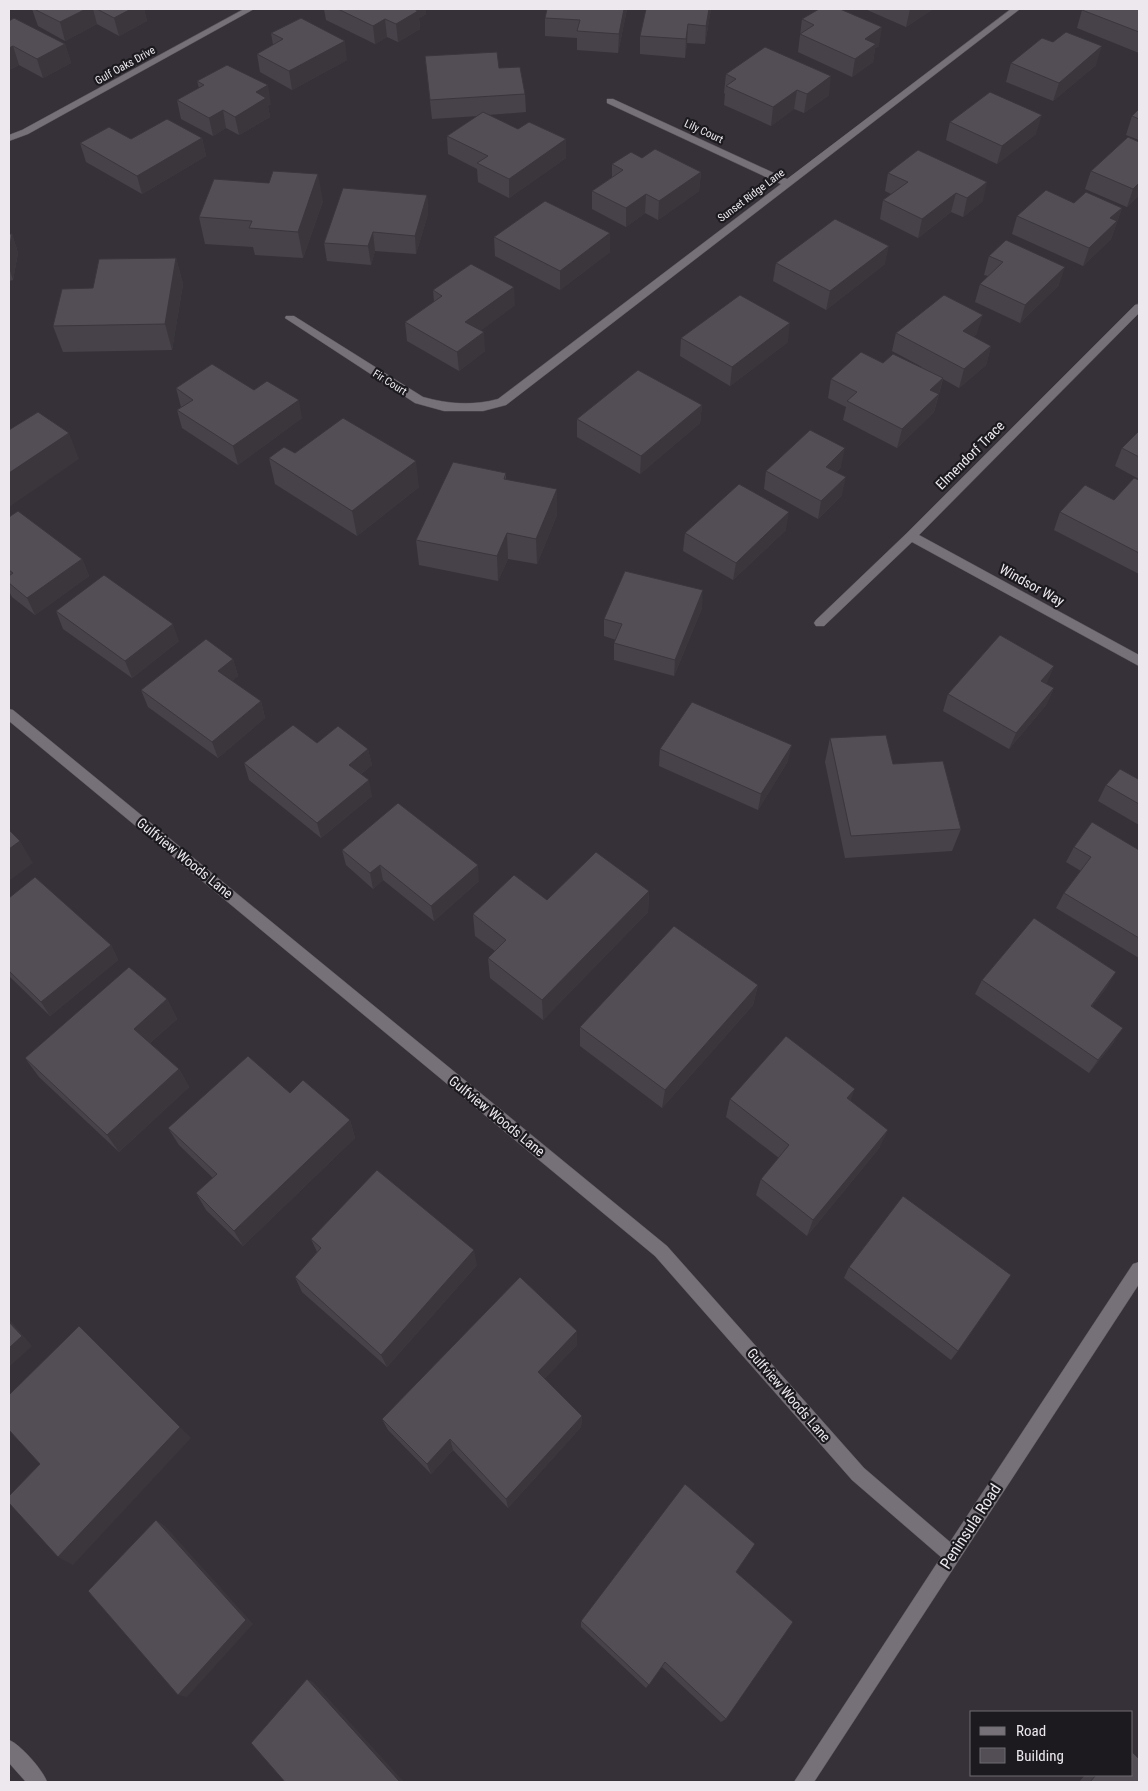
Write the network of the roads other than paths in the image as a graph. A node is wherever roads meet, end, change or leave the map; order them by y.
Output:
1 (250, 9) edge
2 (1016, 9) edge
3 (610, 100) dead end
4 (9, 138) edge
5 (788, 183) junction
6 (1139, 307) edge
7 (290, 318) dead end
8 (502, 402) joint
9 (911, 536) junction
10 (820, 623) dead end
11 (1139, 660) edge
12 (9, 714) edge
13 (1139, 1270) edge
14 (951, 1554) junction
15 (9, 1749) edge
16 (38, 1782) edge
17 (803, 1782) edge

1 - 4 street, Gulf Oaks Drive
2 - 5 street, Sunset Ridge Lane
3 - 5 street, Lily Court
5 - 8 street, Sunset Ridge Lane
6 - 9 street, Elmendorf Trace
7 - 8 street, Fir Court
9 - 10 street, Elmendorf Trace
9 - 11 street, Windsor Way
12 - 14 street, Gulfview Woods Lane
13 - 14 street, Peninsula Road
14 - 17 street, Peninsula Road
15 - 16 street

